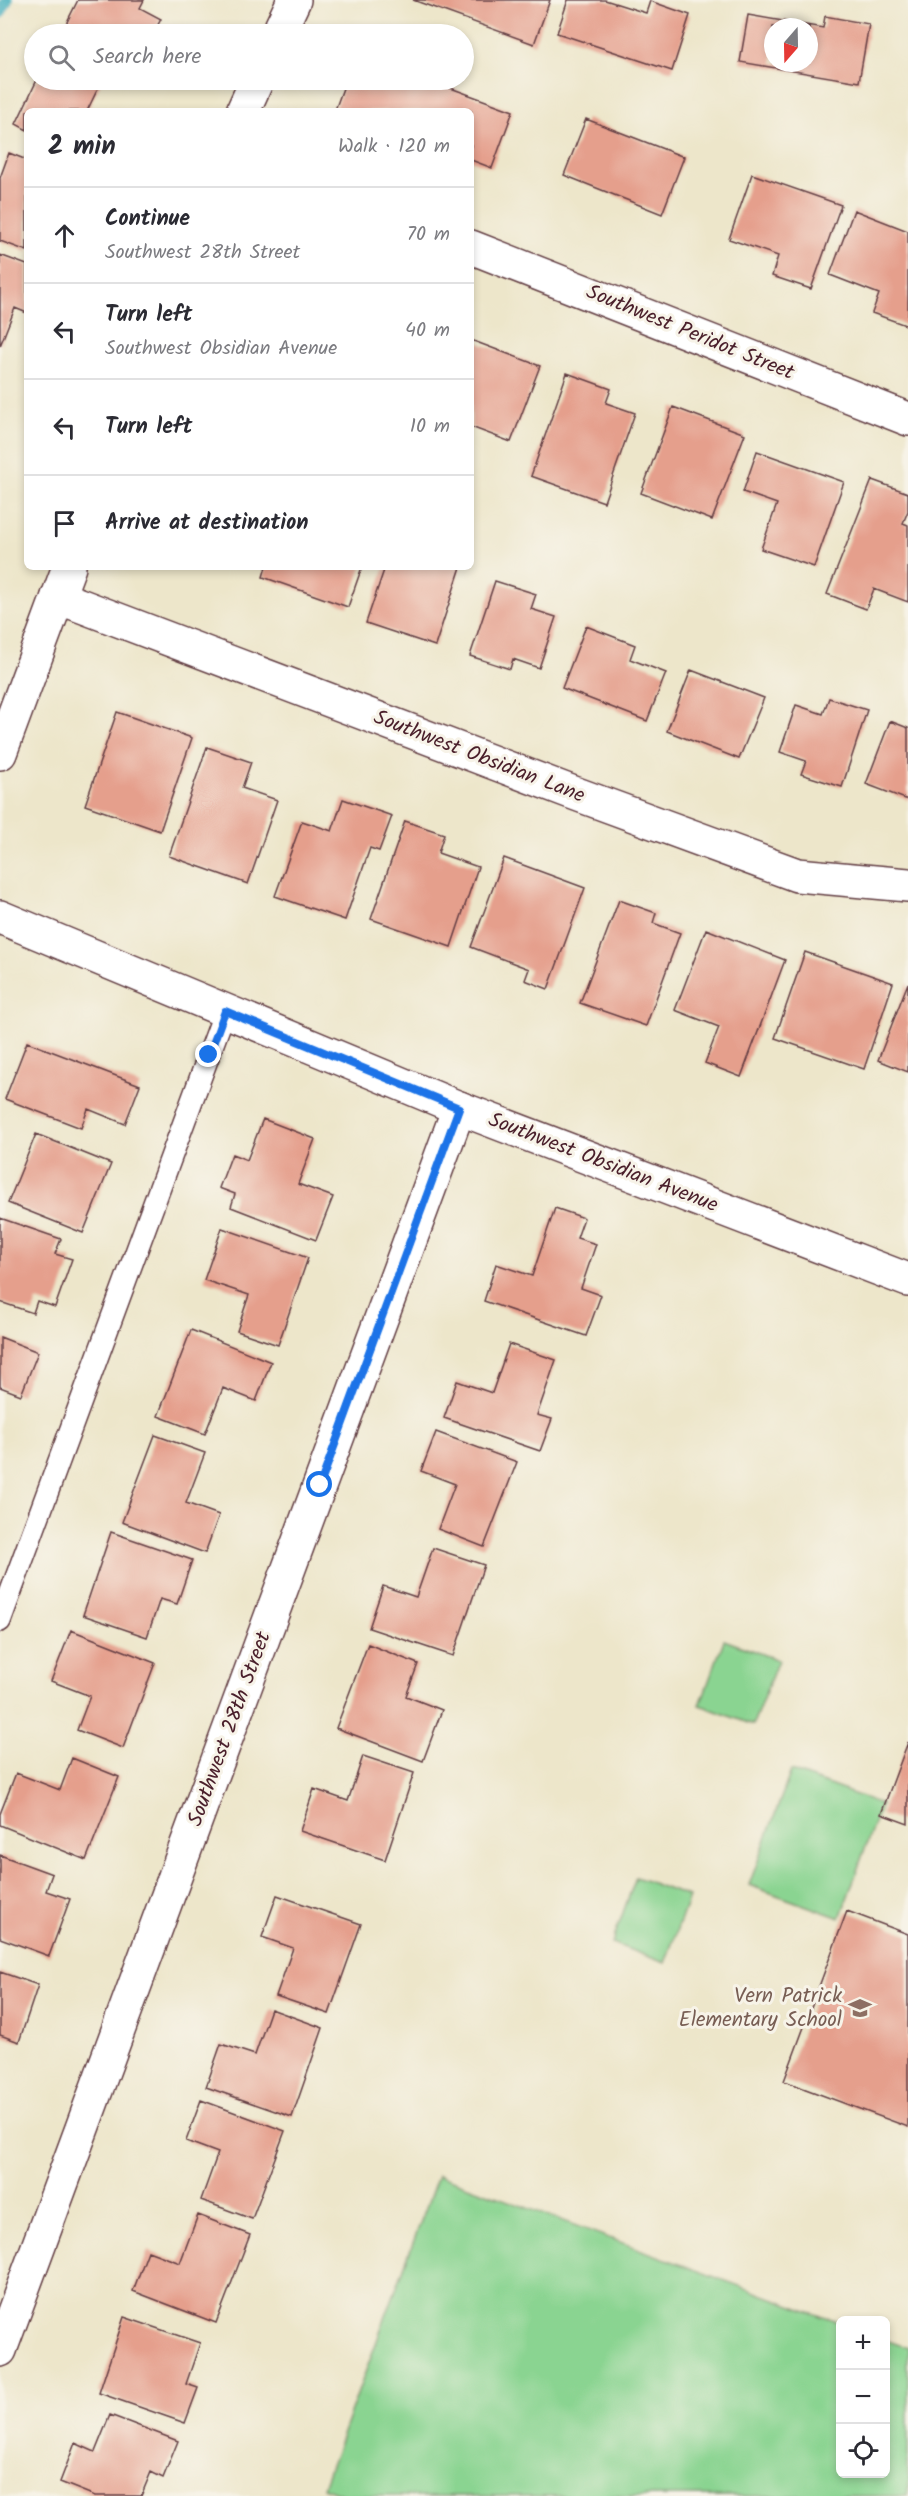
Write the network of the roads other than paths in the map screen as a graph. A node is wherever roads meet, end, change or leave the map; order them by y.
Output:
1 (294, 0) edge
2 (283, 24) edge
3 (252, 90) edge
4 (244, 108) edge
5 (474, 248) edge
6 (908, 419) edge
7 (68, 570) edge
8 (58, 597) junction
9 (0, 753) edge
10 (908, 885) edge
11 (0, 917) edge
12 (225, 1011) junction
13 (459, 1108) junction
14 (908, 1280) edge
15 (0, 1621) edge
16 (0, 2350) edge

1 - 2 street
3 - 4 street
5 - 6 street, Southwest Peridot Street
7 - 8 street
8 - 9 street
8 - 10 street, Southwest Obsidian Lane
11 - 12 street, Southwest Obsidian Avenue
12 - 13 street, Southwest Obsidian Avenue
12 - 15 lane
13 - 14 street, Southwest Obsidian Avenue
13 - 16 street, Southwest 28th Street

